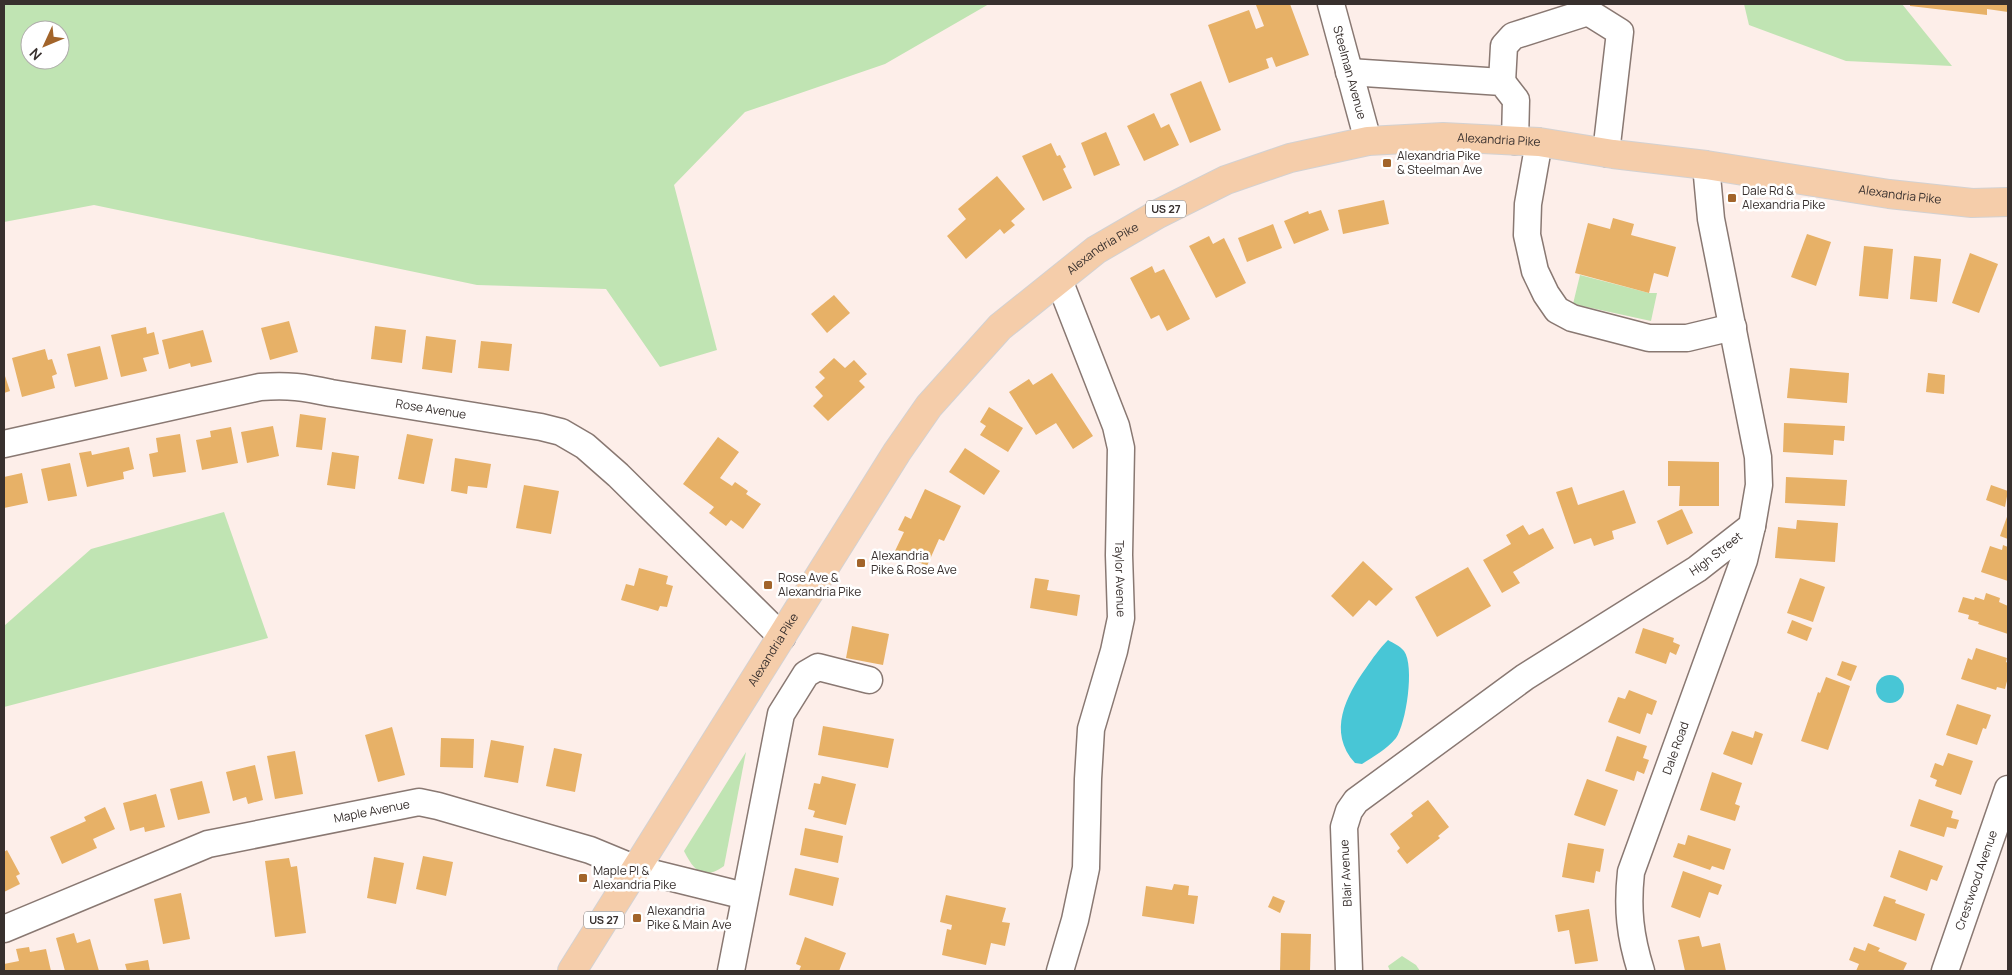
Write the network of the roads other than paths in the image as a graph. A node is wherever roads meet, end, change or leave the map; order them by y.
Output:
1 (1331, 4) edge
2 (1349, 72) junction
3 (1502, 82) junction
4 (1368, 141) junction
5 (1527, 142) junction
6 (1606, 153) junction
7 (1706, 165) junction
8 (2008, 202) edge
9 (1059, 280) junction
10 (1733, 327) junction
11 (4, 444) edge
12 (1752, 526) junction
13 (782, 637) junction
14 (869, 680) dead end
15 (1399, 768) joint
16 (2008, 789) edge
17 (636, 869) junction
18 (745, 896) junction
19 (4, 929) edge
20 (572, 971) edge
21 (731, 971) edge
22 (1060, 971) edge
23 (1349, 971) edge
24 (1641, 971) edge
25 (1945, 971) edge

1 - 2 street, Steelman Avenue
2 - 3 street
2 - 4 street, Steelman Avenue
3 - 5 street
3 - 6 street
4 - 5 main road, Alexandria Pike / US 27
4 - 9 main road, Alexandria Pike / US 27
5 - 6 main road, Alexandria Pike / US 27
5 - 10 street
6 - 7 main road, Alexandria Pike / US 27
7 - 8 main road, Alexandria Pike / US 27
7 - 10 street, High Street
9 - 13 main road, Alexandria Pike / US 27
9 - 22 street, Taylor Avenue
10 - 12 street, High Street
11 - 13 street, Rose Avenue
12 - 15 street, High Street
12 - 24 street, Dale Road
13 - 17 main road, Alexandria Pike / US 27
14 - 18 street
15 - 23 street, Blair Avenue
16 - 25 street, Crestwood Avenue
17 - 18 street, Maple Avenue
17 - 19 street, Maple Avenue
17 - 20 main road, Alexandria Pike / US 27
18 - 21 street

